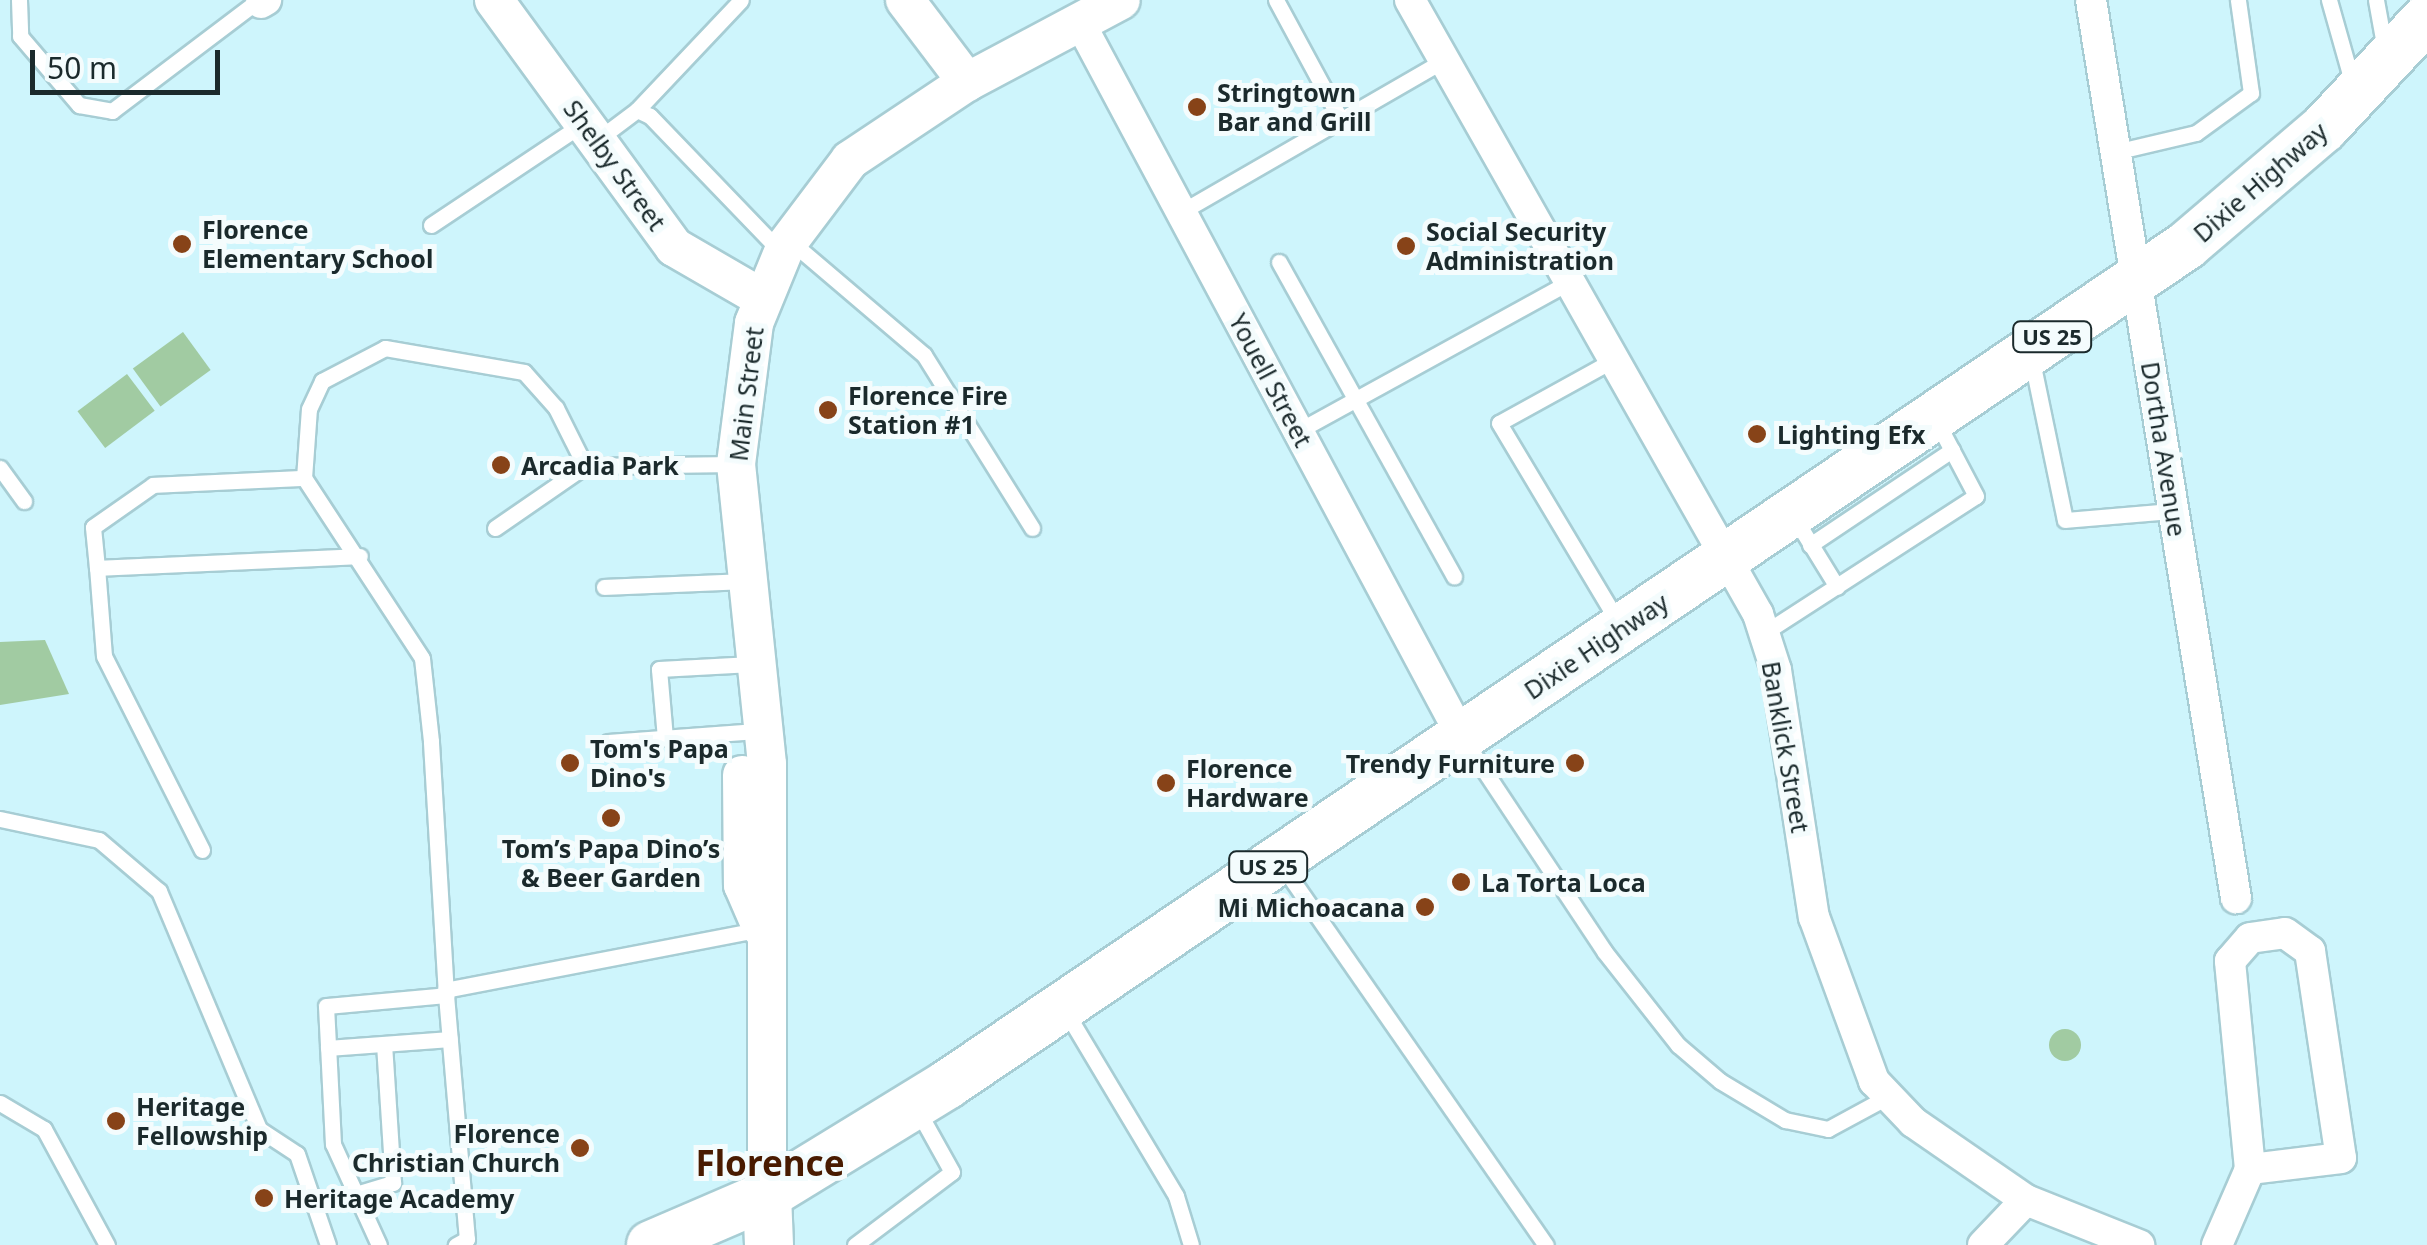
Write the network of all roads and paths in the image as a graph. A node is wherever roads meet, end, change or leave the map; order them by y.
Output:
1 (19, 0) edge
2 (494, 0) edge
3 (741, 0) edge
4 (905, 0) edge
5 (1121, 0) edge
6 (1276, 0) edge
7 (1410, 0) edge
8 (2091, 0) edge
9 (2238, 0) edge
10 (2329, 0) edge
11 (2376, 0) edge
12 (262, 1) edge
13 (2427, 18) edge
14 (1080, 24) junction
15 (1444, 60) junction
16 (2371, 77) junction
17 (967, 82) junction
18 (637, 110) junction
19 (1340, 120) junction
20 (590, 132) junction
21 (2116, 152) junction
22 (1181, 212) junction
23 (431, 225) dead end
24 (785, 247) junction
25 (1279, 262) dead end
26 (2136, 280) junction
27 (1571, 282) junction
28 (762, 298) junction
29 (2030, 352) junction
30 (1615, 359) junction
31 (1357, 401) junction
32 (1298, 432) junction
33 (1943, 434) junction
34 (736, 464) junction
35 (585, 466) junction
36 (0, 468) edge
37 (304, 478) junction
38 (24, 501) dead end
39 (2174, 510) junction
40 (496, 528) dead end
41 (1032, 528) dead end
42 (1801, 529) junction
43 (360, 556) junction
44 (1729, 556) junction
45 (97, 568) junction
46 (1454, 577) dead end
47 (745, 581) junction
48 (1837, 586) junction
49 (604, 587) dead end
50 (1622, 629) junction
51 (1764, 633) junction
52 (752, 664) junction
53 (757, 731) junction
54 (1462, 736) junction
55 (665, 738) junction
56 (608, 742) dead end
57 (0, 819) edge
58 (202, 850) dead end
59 (1278, 860) junction
60 (2236, 898) dead end
61 (762, 928) junction
62 (446, 993) junction
63 (1063, 1006) junction
64 (450, 1039) junction
65 (384, 1044) junction
66 (328, 1048) junction
67 (1889, 1096) junction
68 (0, 1103) edge
69 (914, 1106) junction
70 (2250, 1169) junction
71 (356, 1194) junction
72 (767, 1195) junction
73 (2026, 1200) junction
74 (107, 1245) edge
75 (328, 1245) edge
76 (379, 1245) edge
77 (456, 1245) edge
78 (651, 1245) edge
79 (768, 1245) edge
80 (855, 1245) edge
81 (1190, 1245) edge
82 (1546, 1245) edge
83 (1984, 1245) edge
84 (2139, 1245) edge
85 (2216, 1245) edge

1 - 12 lane
2 - 20 street, Shelby Street
3 - 18 lane
4 - 17 street
5 - 14 street, Main Street
6 - 19 lane
7 - 15 street, Banklick Street
8 - 21 street, Dortha Avenue
9 - 21 lane
10 - 16 lane
11 - 16 lane
13 - 16 main road, Dixie Highway / US 25
14 - 17 street, Main Street
14 - 22 street, Youell Street
15 - 19 lane
15 - 27 street, Banklick Street
16 - 26 main road, Dixie Highway / US 25
17 - 24 street, Main Street
18 - 20 lane
18 - 24 lane
19 - 22 lane
20 - 23 lane
20 - 28 street, Shelby Street
21 - 26 street, Dortha Avenue
22 - 32 street, Youell Street
24 - 28 street, Main Street
24 - 41 lane
25 - 31 lane
26 - 29 main road, Dixie Highway / US 25
26 - 39 street, Dortha Avenue
27 - 30 street, Banklick Street
27 - 31 lane
28 - 34 street, Main Street
29 - 33 main road, Dixie Highway / US 25
29 - 39 lane
30 - 44 street, Banklick Street
30 - 50 lane
31 - 32 lane
31 - 46 lane
32 - 54 street, Youell Street
33 - 42 main road, Dixie Highway / US 25
33 - 42 lane
33 - 48 lane
34 - 35 lane
34 - 47 street, Main Street
35 - 37 lane
35 - 40 lane
36 - 38 lane
37 - 43 lane
37 - 45 lane
39 - 60 street, Dortha Avenue
42 - 44 main road, Dixie Highway / US 25
42 - 48 lane
43 - 45 lane
43 - 62 lane
44 - 50 main road, Dixie Highway / US 25
44 - 51 street, Banklick Street
45 - 58 lane
47 - 49 lane
47 - 52 street, Main Street
48 - 51 lane
50 - 54 main road, Dixie Highway / US 25
51 - 67 street, Banklick Street
52 - 53 street, Main Street
52 - 55 lane
53 - 55 lane
53 - 61 street, Main Street
54 - 59 main road, Dixie Highway / US 25
54 - 67 lane
55 - 56 lane
57 - 75 lane
59 - 63 main road, Dixie Highway / US 25
59 - 82 lane
61 - 62 lane
61 - 72 street, Main Street
62 - 64 lane
62 - 66 lane
63 - 69 main road, Dixie Highway / US 25
63 - 81 lane
64 - 65 lane
64 - 77 lane
65 - 66 lane
65 - 71 lane
66 - 71 lane
67 - 73 street, Banklick Street
68 - 74 lane
69 - 72 main road, Dixie Highway / US 25
69 - 80 lane
70 - 70 street
70 - 85 street
71 - 76 lane
72 - 78 main road, Dixie Highway
72 - 79 main road
73 - 83 street
73 - 84 street, Banklick Street

